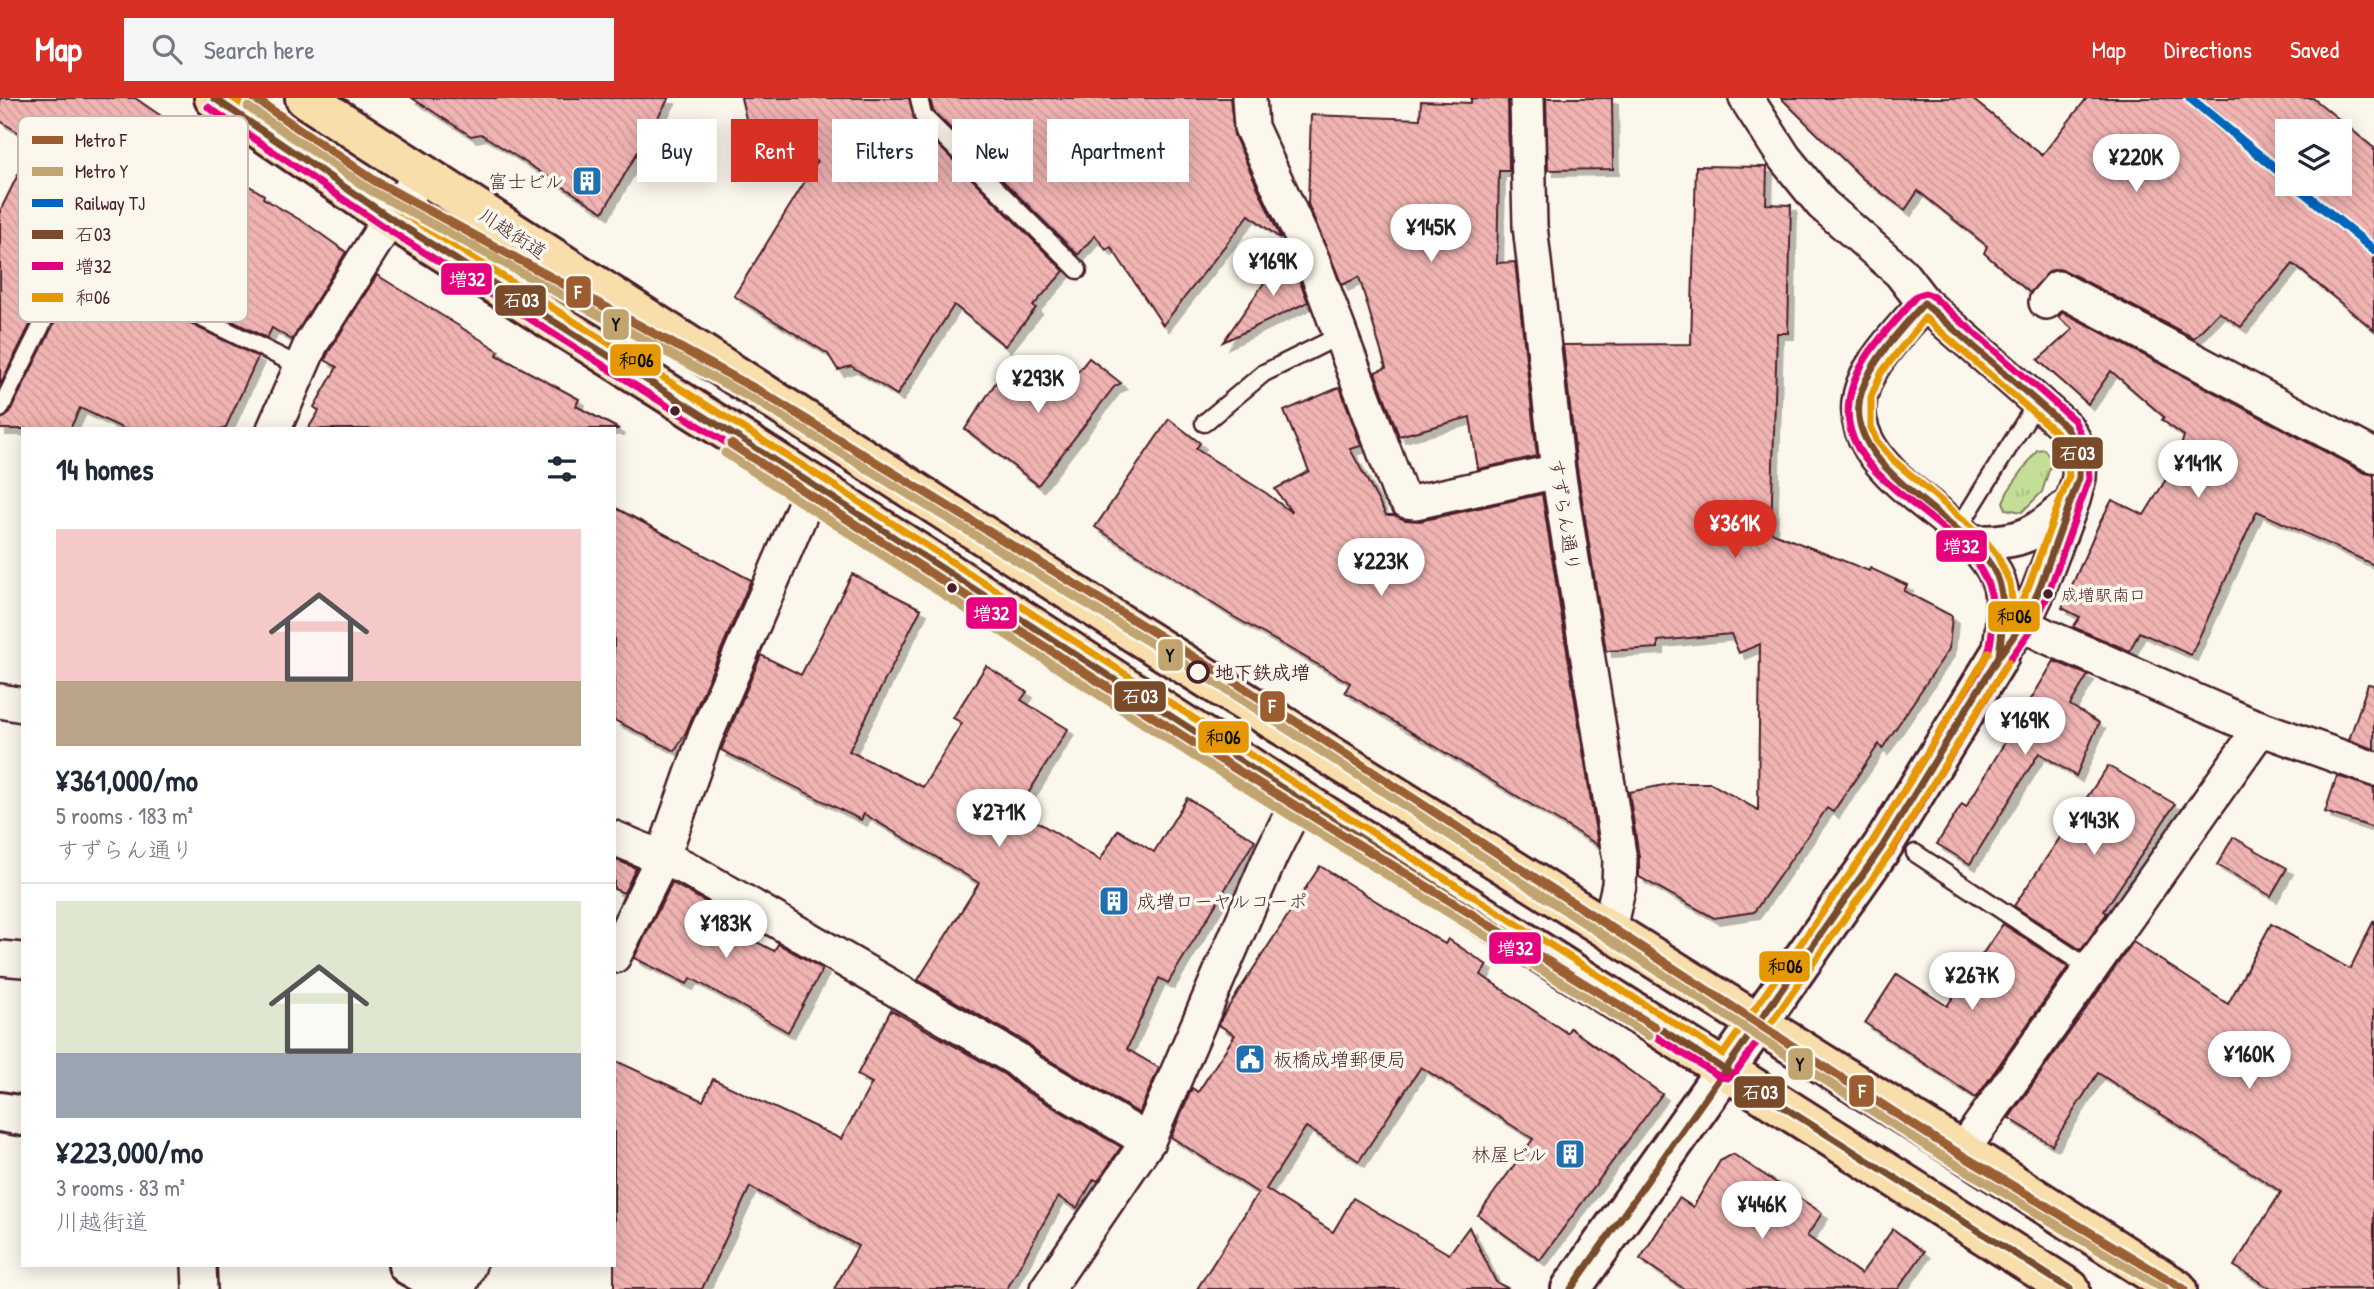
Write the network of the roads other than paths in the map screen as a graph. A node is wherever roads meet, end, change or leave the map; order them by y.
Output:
1 (214, 98) edge
2 (919, 98) edge
3 (1249, 98) edge
4 (1527, 98) edge
5 (1746, 98) edge
6 (327, 104) edge
7 (240, 116) edge
8 (248, 121) edge
9 (422, 174) junction
10 (390, 218) junction
11 (1078, 270) dead end
12 (2046, 302) dead end
13 (1924, 303) junction
14 (43, 322) edge
15 (210, 322) edge
16 (1341, 335) junction
17 (299, 366) junction
18 (2037, 401) junction
19 (0, 409) edge
20 (1205, 423) dead end
21 (275, 427) edge
22 (2374, 456) edge
23 (1558, 471) junction
24 (813, 485) junction
25 (2073, 500) junction
26 (1965, 536) junction
27 (2013, 620) junction
28 (1999, 656) joint
29 (0, 701) edge
30 (21, 705) edge
31 (2260, 729) junction
32 (2374, 769) edge
33 (1299, 799) junction
34 (616, 839) edge
35 (1915, 853) dead end
36 (662, 859) junction
37 (1609, 929) junction
38 (616, 952) edge
39 (0, 958) edge
40 (21, 960) edge
41 (2090, 968) junction
42 (1758, 1023) junction
43 (1726, 1068) junction
44 (0, 1112) edge
45 (21, 1116) edge
46 (1148, 1141) junction
47 (1962, 1151) junction
48 (199, 1267) edge
49 (412, 1267) edge
50 (468, 1267) edge
51 (200, 1289) edge
52 (451, 1289) edge
53 (458, 1289) edge
54 (1047, 1289) edge
55 (1571, 1289) edge
56 (2070, 1289) edge
57 (2177, 1289) edge

1 - 7 highway
2 - 11 lane
3 - 16 street
4 - 23 street, すずらん通り
5 - 13 street
6 - 9 highway, 川越街道
8 - 10 highway
9 - 10 street
9 - 37 highway, 川越街道
10 - 17 street
10 - 24 highway
12 - 22 street
13 - 18 street
13 - 26 street
14 - 19 lane
15 - 17 lane
16 - 20 lane
16 - 23 street
17 - 21 street
18 - 25 street
18 - 26 lane
23 - 37 street, すずらん通り
24 - 33 highway
24 - 36 street
25 - 26 street
25 - 27 street
26 - 27 street
27 - 28 street
27 - 31 street
28 - 42 street
29 - 30 street
31 - 32 street
31 - 41 street
33 - 43 highway
33 - 46 street
34 - 36 street
35 - 41 lane
36 - 38 street
36 - 46 street
37 - 42 highway, 川越街道
39 - 40 street
41 - 47 street
42 - 43 street
42 - 47 highway, 川越街道
43 - 55 street
43 - 56 highway
44 - 45 street
46 - 54 street
47 - 57 highway, 川越街道
48 - 51 street
49 - 52 street
50 - 53 street

